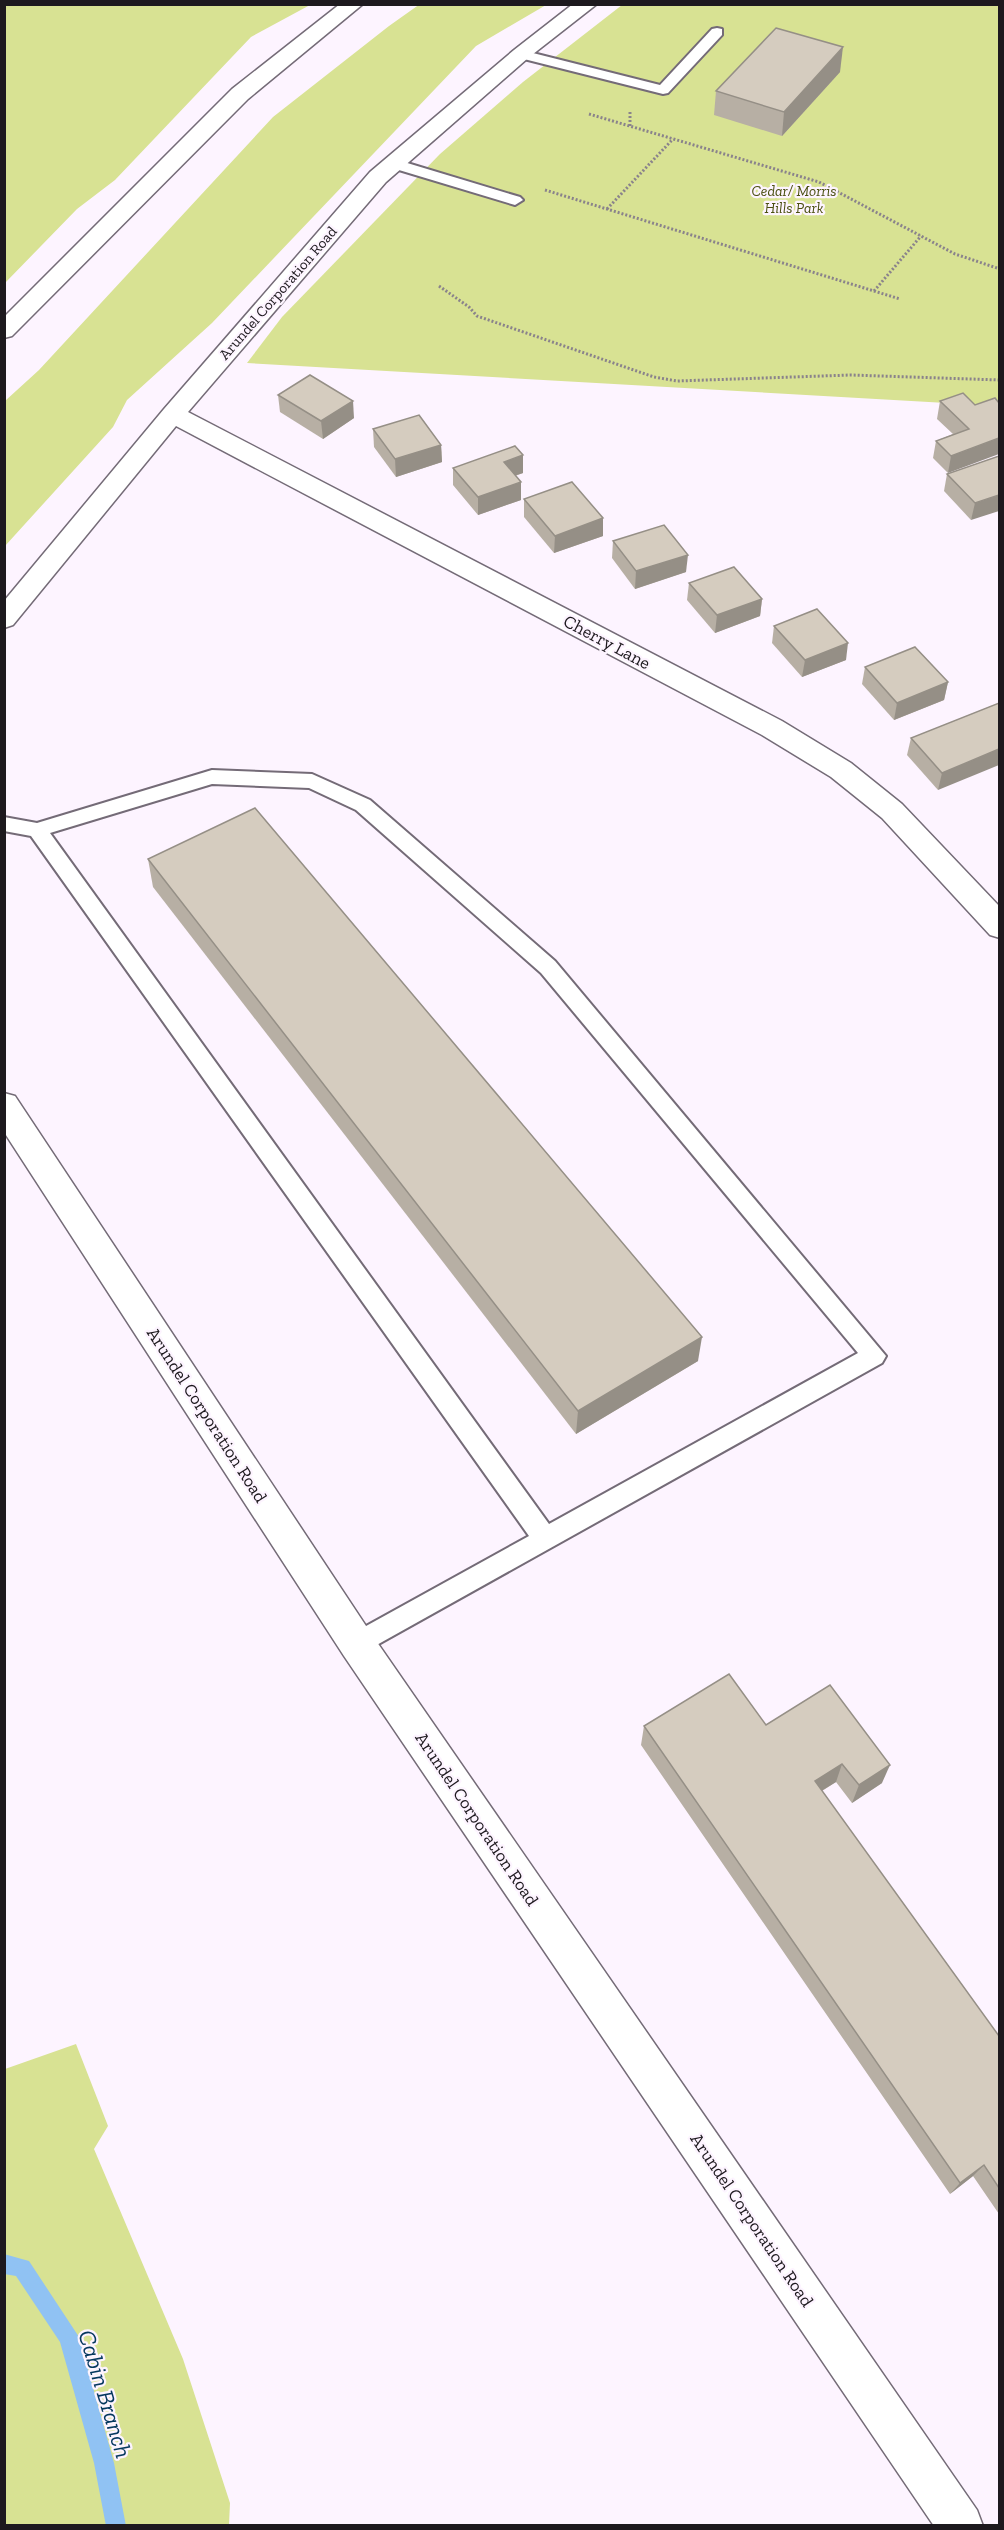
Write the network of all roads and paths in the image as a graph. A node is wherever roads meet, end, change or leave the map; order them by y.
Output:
1 (353, 4) edge
2 (587, 4) edge
3 (717, 32) dead end
4 (521, 54) junction
5 (589, 114) dead end
6 (673, 138) junction
7 (394, 164) junction
8 (539, 189) dead end
9 (515, 200) dead end
10 (607, 209) junction
11 (921, 236) junction
12 (999, 269) edge
13 (439, 286) dead end
14 (874, 291) junction
15 (900, 299) dead end
16 (4, 331) edge
17 (999, 380) edge
18 (173, 414) junction
19 (4, 619) edge
20 (4, 824) edge
21 (37, 830) junction
22 (990, 901) edge
23 (999, 927) edge
24 (4, 1105) edge
25 (545, 1538) junction
26 (357, 1644) junction
27 (961, 2526) edge

1 - 16 main road
2 - 4 main road, Arundel Corporation Road
3 - 4 lane
4 - 7 main road, Arundel Corporation Road
5 - 6 path
6 - 10 path
6 - 11 path
7 - 9 lane
7 - 18 main road, Arundel Corporation Road
8 - 10 path
10 - 14 path
11 - 12 path
11 - 14 path
13 - 17 path
14 - 15 path
18 - 19 main road, Arundel Corporation Road
18 - 22 main road, Cherry Lane
20 - 21 lane
21 - 25 lane
21 - 25 lane
22 - 23 main road, Cherry Lane
24 - 26 main road, Arundel Corporation Road
25 - 26 lane
26 - 27 main road, Arundel Corporation Road

